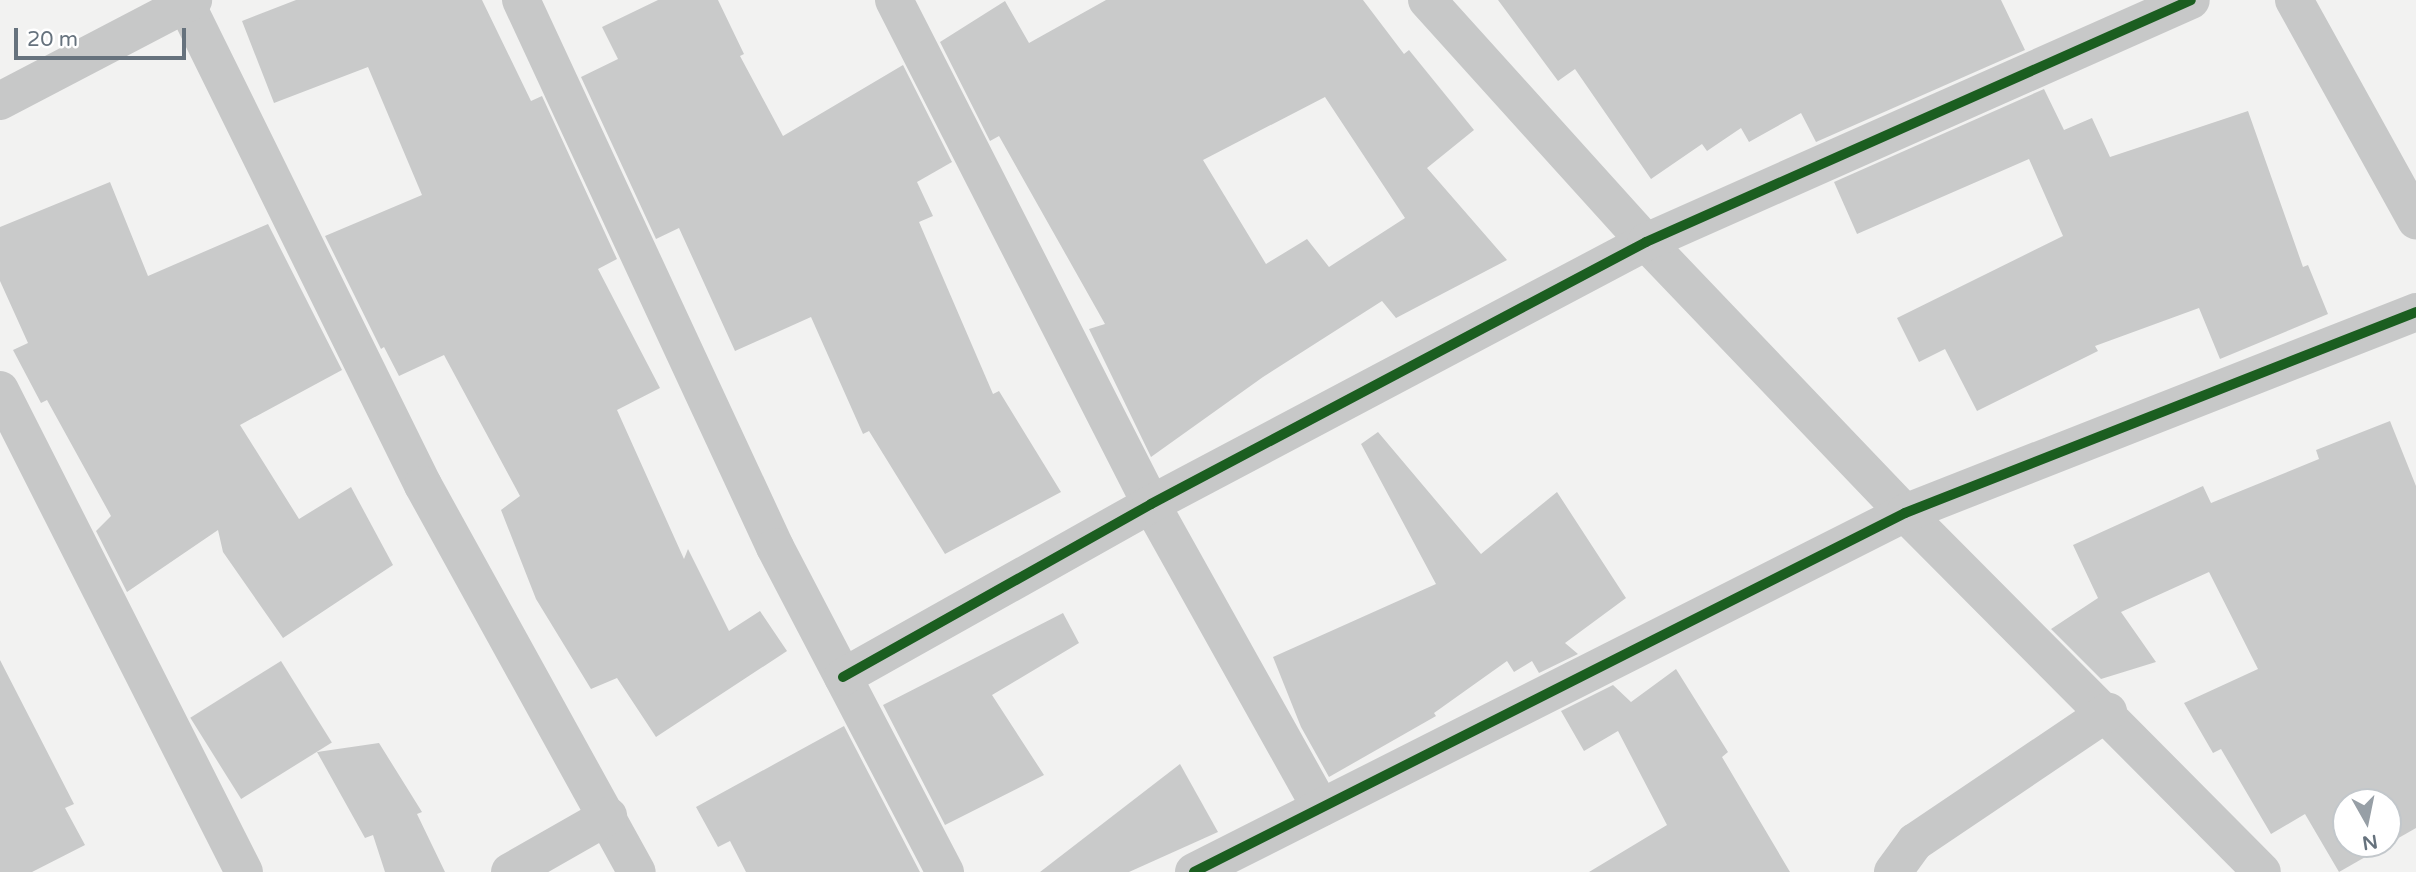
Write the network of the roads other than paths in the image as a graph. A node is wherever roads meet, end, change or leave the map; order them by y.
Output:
1 (521, 0) edge
2 (894, 0) edge
3 (1427, 0) edge
4 (2191, 0) edge
5 (2294, 0) edge
6 (189, 2) edge
7 (0, 101) edge
8 (2416, 220) edge
9 (1646, 242) junction
10 (2416, 312) edge
11 (0, 390) edge
12 (1150, 505) junction
13 (1905, 513) junction
14 (843, 677) junction
15 (2108, 712) junction
16 (1321, 808) junction
17 (608, 816) junction
18 (244, 872) edge
19 (510, 872) edge
20 (637, 872) edge
21 (945, 872) edge
22 (1194, 872) edge
23 (1893, 872) edge
24 (2262, 872) edge

1 - 14 street
2 - 12 street
3 - 9 street
4 - 9 street
5 - 8 street
6 - 7 street
6 - 17 street
9 - 12 street
9 - 13 street
10 - 13 street
11 - 18 street
12 - 14 street
12 - 16 street
13 - 15 street
13 - 16 street
14 - 21 street
15 - 23 street
15 - 24 street
16 - 22 street
17 - 19 street
17 - 20 street

